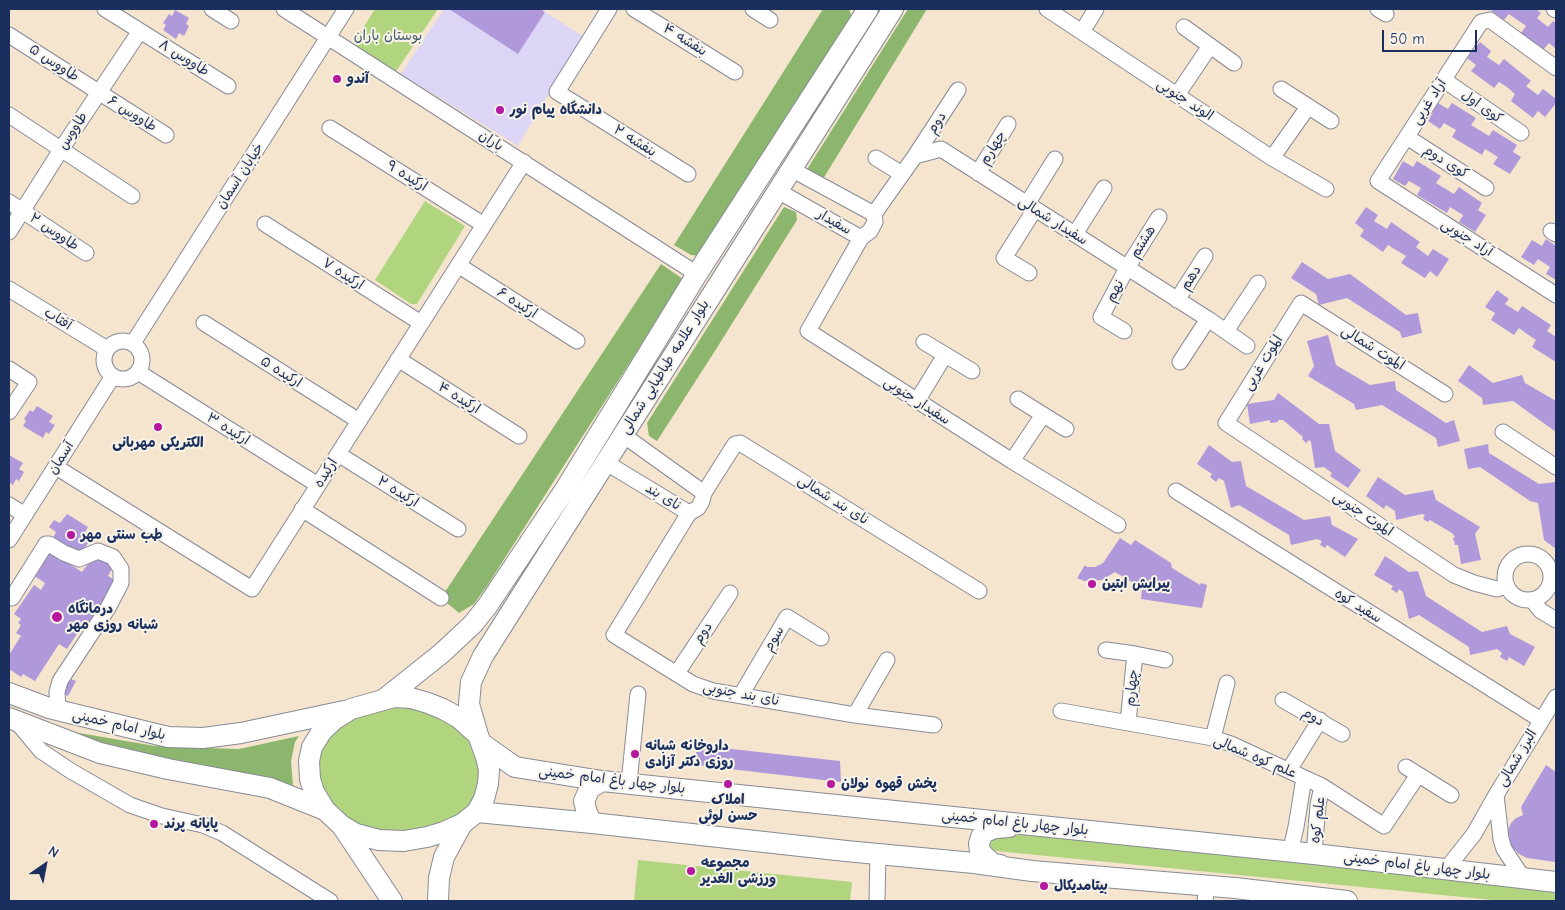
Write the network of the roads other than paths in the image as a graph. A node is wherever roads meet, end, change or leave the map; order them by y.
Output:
1 (106, 9) edge
2 (212, 9) edge
3 (284, 9) edge
4 (346, 9) edge
5 (609, 9) edge
6 (634, 9) edge
7 (752, 9) edge
8 (893, 9) edge
9 (1047, 9) edge
10 (1096, 9) edge
11 (862, 13) edge
12 (770, 20) dead end
13 (231, 21) dead end
14 (1184, 27) dead end
15 (140, 31) junction
16 (1082, 32) junction
17 (9, 36) edge
18 (329, 37) junction
19 (1210, 46) junction
20 (1234, 63) dead end
21 (1555, 64) edge
22 (735, 72) dead end
23 (1444, 80) junction
24 (228, 86) dead end
25 (1281, 89) dead end
26 (958, 90) dead end
27 (99, 92) junction
28 (1177, 95) junction
29 (1308, 106) junction
30 (9, 115) edge
31 (1331, 121) dead end
32 (1008, 124) dead end
33 (330, 128) dead end
34 (1521, 133) dead end
35 (166, 135) dead end
36 (1407, 137) junction
37 (61, 149) junction
38 (915, 156) junction
39 (876, 158) dead end
40 (1272, 158) junction
41 (1055, 159) dead end
42 (524, 162) junction
43 (791, 169) junction
44 (978, 173) junction
45 (688, 174) dead end
46 (902, 174) junction
47 (1378, 181) joint
48 (1104, 188) dead end
49 (1486, 188) dead end
50 (1326, 189) dead end
51 (778, 190) junction
52 (132, 196) dead end
53 (9, 202) edge
54 (1031, 206) junction
55 (23, 211) junction
56 (874, 214) junction
57 (1159, 217) dead end
58 (265, 224) dead end
59 (484, 225) junction
60 (9, 232) edge
61 (1074, 234) junction
62 (861, 238) junction
63 (86, 253) dead end
64 (1204, 256) dead end
65 (458, 265) junction
66 (1127, 268) junction
67 (1029, 273) dead end
68 (697, 274) junction
69 (1258, 283) dead end
70 (9, 288) edge
71 (1556, 295) edge
72 (1177, 300) junction
73 (1301, 303) joint
74 (1208, 319) junction
75 (204, 323) dead end
76 (421, 323) junction
77 (1124, 331) dead end
78 (1226, 332) junction
79 (577, 341) dead end
80 (924, 342) dead end
81 (133, 343) junction
82 (1247, 346) dead end
83 (107, 349) junction
84 (945, 355) junction
85 (398, 360) junction
86 (1180, 362) dead end
87 (9, 369) edge
88 (972, 370) dead end
89 (138, 372) junction
90 (113, 376) junction
91 (1445, 394) dead end
92 (1018, 399) dead end
93 (917, 401) junction
94 (9, 412) edge
95 (1043, 415) junction
96 (359, 421) junction
97 (1226, 423) joint
98 (1066, 429) dead end
99 (1503, 432) dead end
100 (623, 434) junction
101 (519, 436) dead end
102 (338, 454) junction
103 (605, 462) junction
104 (1012, 462) junction
105 (56, 466) junction
106 (1556, 467) edge
107 (318, 486) junction
108 (1176, 491) dead end
109 (704, 493) junction
110 (9, 505) edge
111 (302, 509) junction
112 (689, 513) junction
113 (25, 515) junction
114 (1118, 525) dead end
115 (458, 529) dead end
116 (9, 540) edge
117 (1554, 579) edge
118 (1506, 586) junction
119 (979, 591) dead end
120 (730, 593) dead end
121 (12, 598) dead end
122 (441, 598) dead end
123 (1532, 600) junction
124 (1556, 620) edge
125 (821, 638) dead end
126 (1106, 650) dead end
127 (1135, 654) junction
128 (887, 660) dead end
129 (1165, 660) dead end
130 (676, 673) junction
131 (1227, 683) dead end
132 (9, 693) edge
133 (638, 694) dead end
134 (741, 695) junction
135 (1556, 697) edge
136 (383, 700) junction
137 (1283, 700) dead end
138 (351, 709) junction
139 (58, 711) junction
140 (1062, 711) dead end
141 (855, 714) junction
142 (12, 719) edge
143 (1320, 720) junction
144 (1541, 720) junction
145 (1128, 722) junction
146 (934, 725) dead end
147 (1342, 734) dead end
148 (1213, 738) junction
149 (479, 739) junction
150 (1289, 770) junction
151 (1304, 778) junction
152 (602, 781) junction
153 (629, 784) junction
154 (1322, 786) junction
155 (1496, 794) junction
156 (1451, 795) dead end
157 (324, 810) junction
158 (922, 813) junction
159 (469, 818) junction
160 (592, 823) junction
161 (341, 825) junction
162 (1026, 825) junction
163 (1290, 852) junction
164 (878, 853) junction
165 (1314, 854) junction
166 (916, 857) junction
167 (1447, 868) junction
168 (1032, 871) junction
169 (1523, 878) junction
170 (1556, 882) edge
171 (1206, 893) edge
172 (1286, 898) edge
173 (330, 901) edge
174 (392, 901) edge
175 (438, 901) edge
176 (877, 901) edge
177 (1347, 901) edge

1 - 15 street, طاووس ۸
2 - 13 street
3 - 18 street, باران
4 - 18 street, خیابان آسمان
5 - 45 street, بنفشه ۲
6 - 22 street, بنفشه ۴
7 - 12 street
8 - 43 main road, بلوار علامه طباطبایی شمالی
9 - 16 street, الوند جنوبی
10 - 16 street
11 - 68 main road, بلوار علامه طباطبایی شمالی
14 - 19 street
15 - 24 street, طاووس ۸
15 - 27 street, طاووس
16 - 28 street, الوند جنوبی
17 - 27 street, طاووس ۵
18 - 42 street, باران
18 - 81 street, خیابان آسمان
19 - 20 street
19 - 28 street
21 - 23 street, آراد غربی
23 - 34 street, کوی اول
23 - 36 street, آراد غربی
25 - 29 street
26 - 38 street, دوم
27 - 35 street, طاووس ۶
27 - 37 street, طاووس
28 - 40 street, الوند جنوبی
29 - 31 street
29 - 40 street
30 - 37 street
32 - 44 street, چهارم
33 - 59 street, ارکیده ۹
36 - 47 street, آراد غربی
36 - 49 street, کوی دوم
37 - 52 street
37 - 55 street, طاووس
38 - 44 street, سفیدار شمالی
38 - 46 street
39 - 46 street
40 - 50 street, الوند جنوبی
41 - 54 street
42 - 59 street, ارکیده
42 - 68 street, باران
43 - 51 main road, بلوار علامه طباطبایی شمالی
43 - 56 street, سفیدار
44 - 54 street, سفیدار شمالی
46 - 56 street
47 - 71 street, آراد جنوبی
48 - 61 street
51 - 62 street, سفیدار
51 - 100 main road, بلوار علامه طباطبایی شمالی
53 - 55 street, طاووس ۲
54 - 61 street, سفیدار شمالی
54 - 67 street
55 - 60 street, طاووس
55 - 63 street, طاووس ۲
56 - 62 street, سفیدار
57 - 66 street, هشتم
58 - 76 street, ارکیده ۷
59 - 65 street, ارکیده
61 - 66 street, سفیدار شمالی
62 - 93 street, سفیدار جنوبی
64 - 72 street, دهم
65 - 76 street, ارکیده
65 - 79 street, ارکیده ۶
66 - 72 street, سفیدار شمالی
66 - 77 street, نهم
68 - 136 main road, بلوار علامه طباطبایی شمالی
69 - 78 street
70 - 83 street, آفتاب
72 - 74 street, سفیدار شمالی
73 - 91 street, الموت شمالی
73 - 97 street, الموت غربی
74 - 78 street, سفیدار شمالی
74 - 86 street
75 - 96 street, ارکیده ۵
76 - 85 street, ارکیده
78 - 82 street, سفیدار شمالی
80 - 84 street
81 - 83 street
81 - 89 street
83 - 90 street
84 - 88 street
84 - 93 street
85 - 96 street, ارکیده
85 - 101 street, ارکیده ۴
87 - 94 street
89 - 90 street
89 - 107 street, ارکیده ۳
90 - 105 street, آسمان
92 - 95 street
93 - 104 street, سفیدار جنوبی
95 - 98 street
95 - 104 street
96 - 102 street, ارکیده
97 - 118 street, الموت جنوبی
99 - 106 street
100 - 103 main road, بلوار علامه طباطبایی شمالی
100 - 109 street, نای بند
102 - 107 street, ارکیده
102 - 115 street, ارکیده ۲
103 - 112 street, نای بند
103 - 149 main road, بلوار علامه طباطبایی شمالی
104 - 114 street, سفیدار جنوبی
105 - 111 street, ارکیده
105 - 113 street, آسمان
107 - 111 street, ارکیده
108 - 144 street, سفید کوه
109 - 112 street, نای بند
109 - 119 street, نای بند شمالی
110 - 113 street
111 - 122 street
112 - 130 street, نای بند جنوبی
113 - 116 street, آسمان
117 - 118 street
117 - 123 street
118 - 123 street
120 - 130 street, دوم
121 - 139 street
123 - 124 street
125 - 134 street, سوم
126 - 127 street
127 - 129 street, چهارم
127 - 145 street, چهارم
128 - 141 street
130 - 134 street, نای بند جنوبی
131 - 148 street
132 - 139 main road, بلوار امام خمینی
133 - 153 street
134 - 141 street, نای بند جنوبی
135 - 144 street, البرز شمالی
136 - 138 main road
136 - 149 main road
137 - 143 street, دوم
138 - 139 main road, بلوار امام خمینی
138 - 157 main road
140 - 145 street, علم کوه شمالی
141 - 146 street, نای بند جنوبی
142 - 157 main road, بلوار امام خمینی
142 - 173 street
143 - 147 street, دوم
143 - 150 street
144 - 155 street, البرز شمالی
145 - 148 street, علم کوه شمالی
148 - 150 street, علم کوه شمالی
149 - 152 main road, بلوار چهار باغ امام خمینی
149 - 159 main road
150 - 151 street, علم کوه شمالی
151 - 154 street, علم کوه شمالی
151 - 163 street, علم کوه
152 - 153 main road, بلوار چهار باغ امام خمینی
152 - 160 main road
153 - 158 main road, بلوار چهار باغ امام خمینی
154 - 156 street, علم کوه شمالی
154 - 165 street, علم کوه
155 - 167 street
155 - 169 street, البرز شمالی
157 - 161 main road
158 - 162 main road, بلوار چهار باغ امام خمینی
158 - 166 main road
159 - 160 main road
159 - 161 main road
159 - 175 main road
160 - 164 main road
161 - 174 main road
162 - 163 main road, بلوار چهار باغ امام خمینی
162 - 168 main road
163 - 165 main road, بلوار چهار باغ امام خمینی
164 - 166 main road
164 - 176 street
165 - 167 main road, بلوار چهار باغ امام خمینی
166 - 168 main road
167 - 169 main road, بلوار چهار باغ امام خمینی
168 - 171 main road
169 - 170 main road, بلوار چهار باغ امام خمینی
171 - 172 main road
172 - 177 main road

